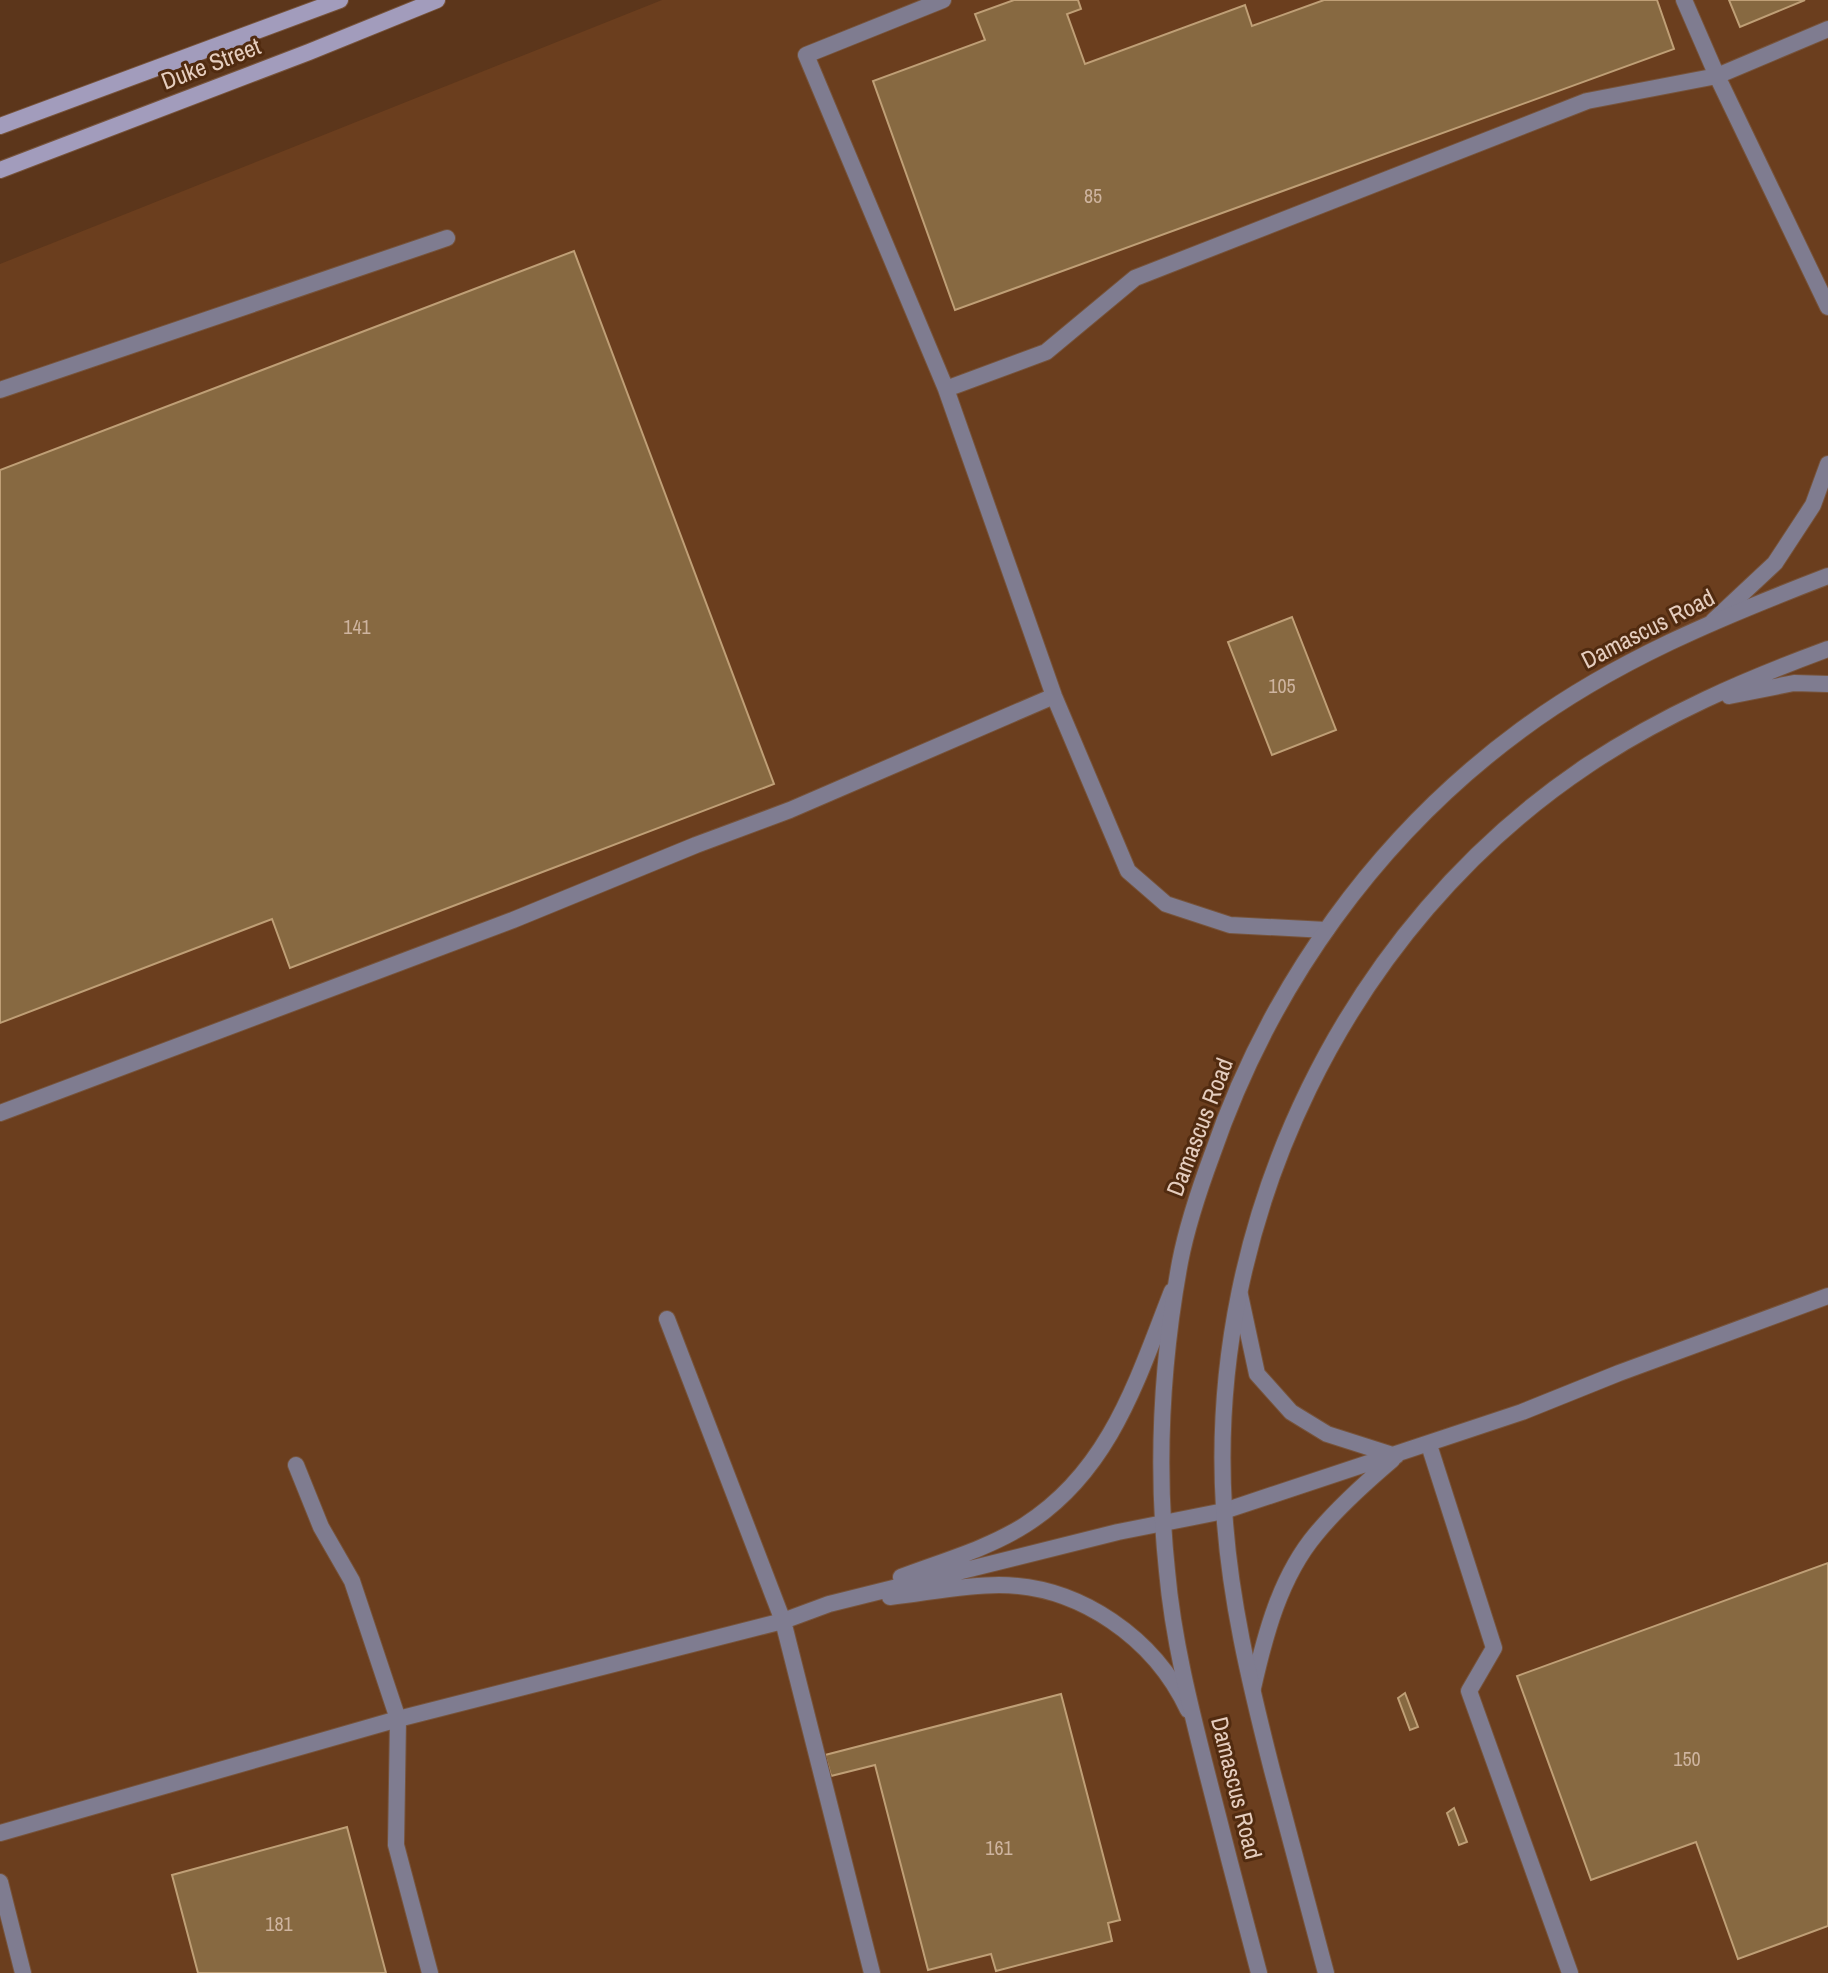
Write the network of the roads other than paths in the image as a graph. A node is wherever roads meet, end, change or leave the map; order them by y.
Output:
1 (340, 0) edge
2 (437, 0) edge
3 (943, 0) edge
4 (1684, 0) edge
5 (1828, 29) edge
6 (1717, 76) junction
7 (0, 126) edge
8 (0, 170) edge
9 (447, 238) dead end
10 (1828, 307) edge
11 (946, 389) junction
12 (0, 390) edge
13 (1828, 464) edge
14 (1828, 576) edge
15 (1711, 623) junction
16 (1828, 649) edge
17 (1828, 684) edge
18 (1054, 696) junction
19 (1671, 716) junction
20 (1326, 930) junction
21 (0, 1113) edge
22 (1178, 1275) junction
23 (1240, 1293) junction
24 (1828, 1296) edge
25 (667, 1319) dead end
26 (1429, 1445) junction
27 (1396, 1456) junction
28 (296, 1465) dead end
29 (1224, 1511) junction
30 (1163, 1525) junction
31 (829, 1604) junction
32 (783, 1621) junction
33 (1253, 1688) junction
34 (398, 1719) junction
35 (1194, 1723) junction
36 (0, 1833) edge
37 (0, 1882) edge
38 (23, 1973) edge
39 (430, 1973) edge
40 (872, 1973) edge
41 (1259, 1973) edge
42 (1326, 1973) edge
43 (1570, 1973) edge

1 - 7 main road, Duke Street
2 - 8 main road, Duke Street
3 - 11 street
4 - 6 street
5 - 6 street
6 - 10 street
6 - 11 street
9 - 12 street
11 - 18 street
13 - 15 street
14 - 15 street, Damascus Road
15 - 20 street, Damascus Road
16 - 19 street, Damascus Road
17 - 19 street, Damascus Road
18 - 20 street
18 - 21 street
19 - 23 street, Damascus Road
20 - 22 street, Damascus Road
22 - 30 street, Damascus Road
22 - 31 street
23 - 27 street
23 - 29 street, Damascus Road
24 - 26 street
25 - 32 street
26 - 27 street
26 - 43 street
27 - 29 street
27 - 33 street
28 - 34 street
29 - 30 street
29 - 33 street, Damascus Road
30 - 31 street
30 - 35 street, Damascus Road
31 - 32 street
31 - 35 street
32 - 34 street
32 - 40 street
33 - 42 street, Damascus Road
34 - 36 street
34 - 39 street
35 - 41 street, Damascus Road
37 - 38 street

